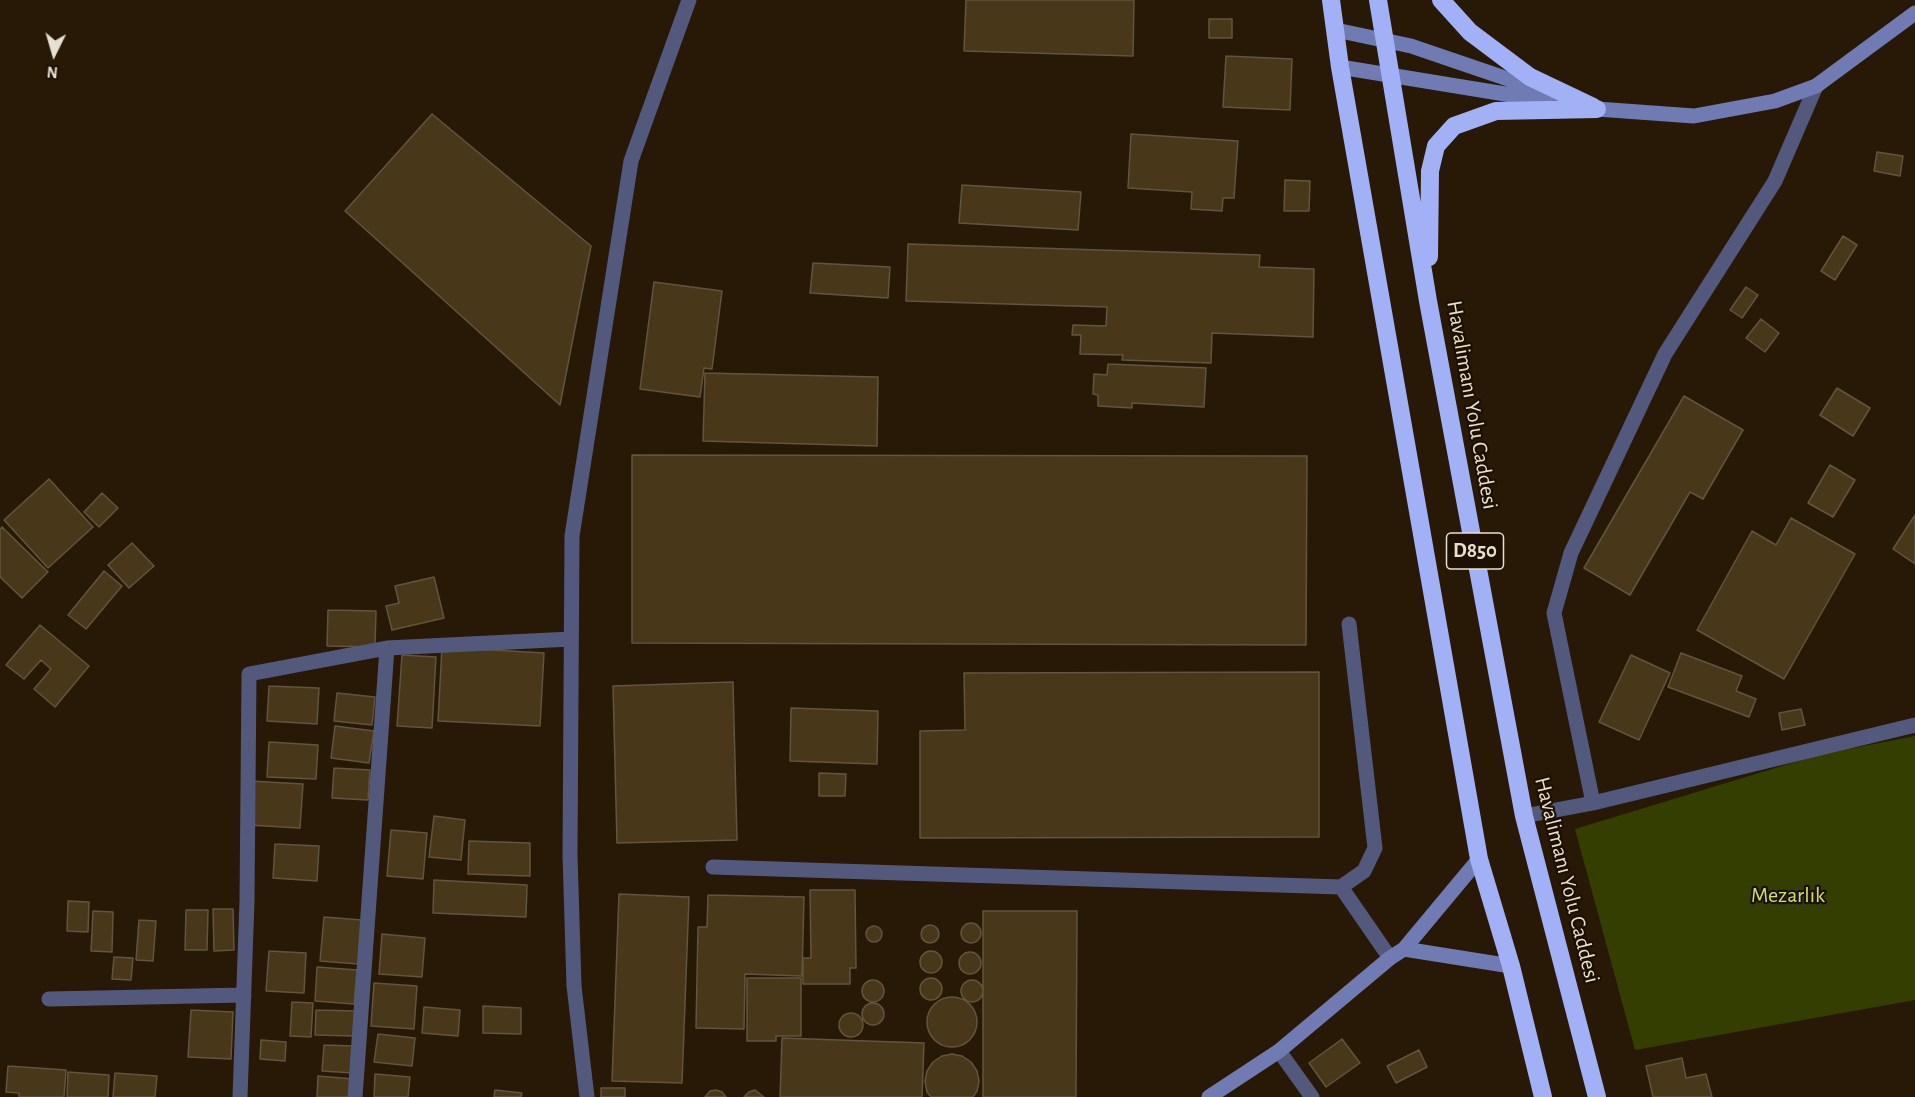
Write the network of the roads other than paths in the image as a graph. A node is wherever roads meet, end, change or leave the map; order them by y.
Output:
1 (689, 0) edge
2 (1331, 0) edge
3 (1378, 0) edge
4 (1441, 0) edge
5 (1915, 12) edge
6 (1336, 30) junction
7 (1384, 40) junction
8 (1340, 67) junction
9 (1389, 75) junction
10 (1816, 86) junction
11 (1597, 109) junction
12 (1428, 301) junction
13 (1349, 624) dead end
14 (571, 639) junction
15 (387, 648) junction
16 (1915, 725) edge
17 (1593, 803) junction
18 (1524, 816) junction
19 (1479, 859) junction
20 (713, 867) dead end
21 (1341, 887) junction
22 (1404, 949) junction
23 (1390, 958) junction
24 (1511, 966) junction
25 (244, 995) junction
26 (49, 999) dead end
27 (1279, 1051) junction
28 (240, 1097) edge
29 (355, 1097) edge
30 (587, 1097) edge
31 (1209, 1097) edge
32 (1312, 1097) edge
33 (1543, 1097) edge
34 (1597, 1097) edge

1 - 14 street
2 - 6 highway, D850
3 - 7 highway, Havalimanı Yolu Caddesi / D850
4 - 11 highway
5 - 10 street
6 - 7 street
6 - 8 highway, D850
7 - 9 highway, Havalimanı Yolu Caddesi / D850
7 - 11 street
8 - 9 street
8 - 19 highway, D850
9 - 11 street
9 - 12 highway, Havalimanı Yolu Caddesi / D850
10 - 11 street
10 - 17 street
11 - 12 highway
12 - 18 highway, Havalimanı Yolu Caddesi / D850
13 - 21 street
14 - 15 street
14 - 30 street
15 - 25 street
15 - 29 street
16 - 17 street
17 - 18 street
18 - 34 highway, Havalimanı Yolu Caddesi / D850
19 - 22 street
19 - 24 highway, D850
20 - 21 street
21 - 23 street
22 - 23 street
22 - 24 street
23 - 27 street
24 - 33 highway, D850
25 - 26 street
25 - 28 street
27 - 31 street
27 - 32 street

